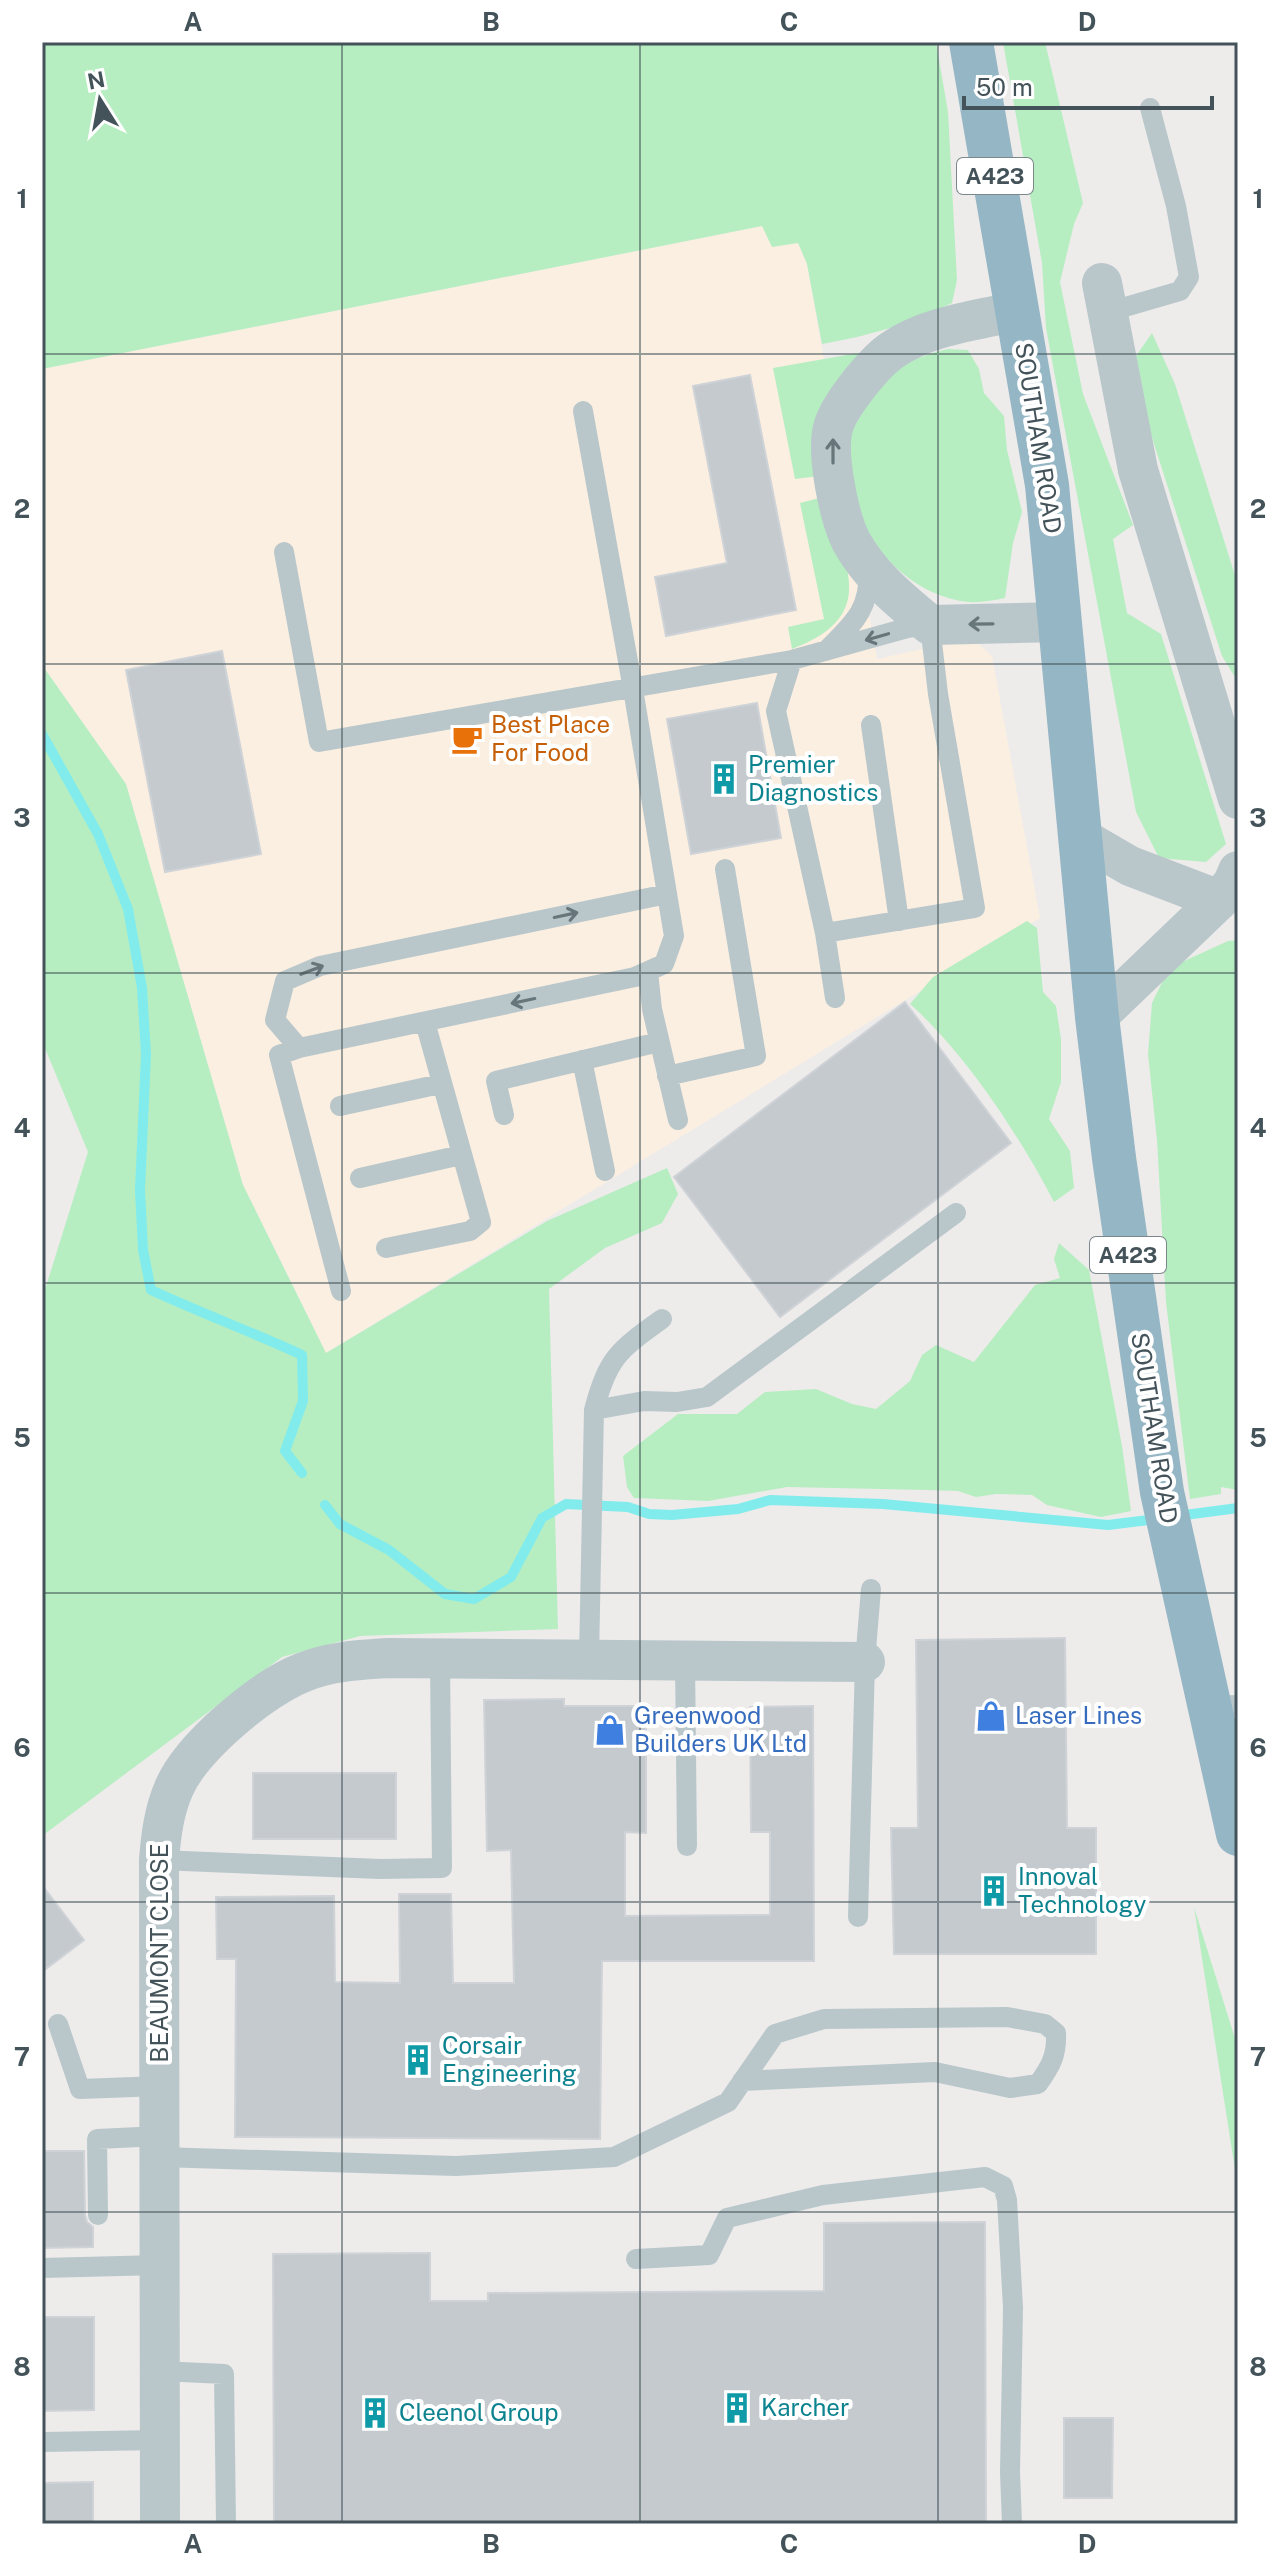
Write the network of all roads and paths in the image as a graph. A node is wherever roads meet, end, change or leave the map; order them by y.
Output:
1 (971, 42) edge
2 (1150, 108) dead end
3 (1105, 298) joint
4 (1018, 311) junction
5 (583, 411) dead end
6 (284, 552) dead end
7 (869, 565) junction
8 (1059, 622) junction
9 (930, 625) junction
10 (826, 651) junction
11 (792, 660) junction
12 (633, 689) junction
13 (871, 725) dead end
14 (1230, 744) edge
15 (1238, 799) edge
16 (1080, 837) junction
17 (725, 869) dead end
18 (1232, 885) edge
19 (667, 894) junction
20 (899, 921) junction
21 (825, 933) junction
22 (648, 972) junction
23 (835, 998) dead end
24 (1097, 1017) junction
25 (425, 1022) junction
26 (659, 1042) junction
27 (299, 1048) junction
28 (582, 1060) junction
29 (667, 1076) junction
30 (440, 1084) junction
31 (340, 1106) dead end
32 (504, 1115) dead end
33 (678, 1120) dead end
34 (461, 1155) junction
35 (605, 1171) dead end
36 (360, 1178) dead end
37 (956, 1213) dead end
38 (386, 1248) dead end
39 (341, 1291) dead end
40 (662, 1319) dead end
41 (594, 1410) junction
42 (871, 1589) dead end
43 (440, 1658) junction
44 (589, 1658) junction
45 (685, 1659) junction
46 (865, 1662) junction
47 (1223, 1706) edge
48 (1238, 1834) edge
49 (687, 1846) dead end
50 (159, 1860) junction
51 (858, 1917) dead end
52 (58, 2024) dead end
53 (742, 2081) junction
54 (160, 2086) junction
55 (160, 2146) junction
56 (98, 2215) dead end
57 (636, 2259) dead end
58 (160, 2265) junction
59 (42, 2268) edge
60 (160, 2371) junction
61 (160, 2440) junction
62 (42, 2442) edge
63 (160, 2524) edge
64 (226, 2524) edge
65 (1012, 2524) edge

1 - 4 highway, SOUTHAM ROAD / A423
2 - 3 lane
3 - 14 street
7 -> 4 street
4 - 8 highway, SOUTHAM ROAD / A423
5 - 12 lane
6 - 12 lane
7 - 9 street
7 - 10 lane
8 -> 9 street
8 - 16 highway, SOUTHAM ROAD / A423
9 -> 10 lane
9 - 20 lane
10 - 11 lane
11 - 12 lane
11 - 21 lane
12 - 19 lane
13 - 20 lane
14 - 15 street
16 - 18 street
16 - 24 highway, SOUTHAM ROAD / A423
17 - 29 lane
18 - 24 street
19 - 22 lane
27 -> 19 lane
20 - 21 lane
21 - 23 lane
22 -> 25 lane
22 - 26 lane
24 - 47 highway, SOUTHAM ROAD / A423
25 - 27 lane
25 - 30 lane
26 - 28 lane
26 - 29 lane
27 - 39 lane
28 - 32 lane
28 - 35 lane
29 - 33 lane
30 - 31 lane
30 - 34 lane
34 - 36 lane
34 - 38 lane
37 - 41 lane
40 - 41 lane
41 - 44 lane
42 - 46 lane
43 - 44 street, BEAUMONT CLOSE
43 - 50 street, BEAUMONT CLOSE
43 - 50 lane
44 - 45 street, BEAUMONT CLOSE
45 - 46 street, BEAUMONT CLOSE
45 - 49 lane
46 - 51 lane
47 - 48 highway, SOUTHAM ROAD / A423
50 - 54 street, BEAUMONT CLOSE
52 - 54 lane
53 - 53 lane
53 - 55 lane
54 - 55 street, BEAUMONT CLOSE
55 - 56 lane
55 - 58 street, BEAUMONT CLOSE
57 - 65 lane
58 - 59 lane
58 - 60 street, BEAUMONT CLOSE
60 - 61 street, BEAUMONT CLOSE
60 - 64 lane
61 - 62 lane
61 - 63 street, BEAUMONT CLOSE

